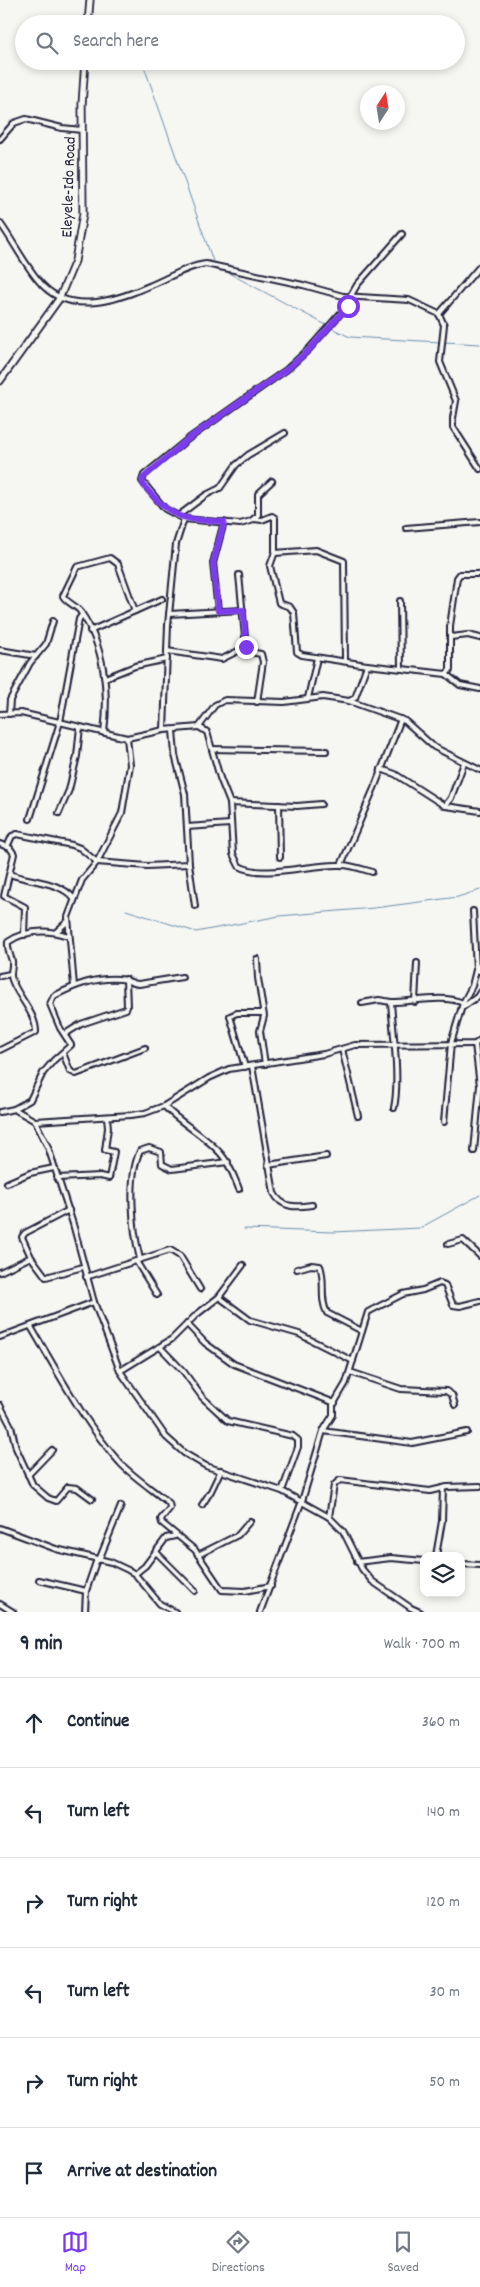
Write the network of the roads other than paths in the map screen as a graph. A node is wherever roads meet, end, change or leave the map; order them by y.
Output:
1 (90, 0) edge
2 (89, 15) edge
3 (85, 70) edge
4 (82, 130) junction
5 (0, 139) edge
6 (0, 223) edge
7 (402, 234) dead end
8 (480, 266) edge
9 (350, 297) junction
10 (58, 299) junction
11 (439, 314) junction
12 (0, 381) edge
13 (285, 433) dead end
14 (480, 469) edge
15 (272, 481) dead end
16 (178, 516) junction
17 (184, 519) junction
18 (254, 519) junction
19 (224, 522) junction
20 (480, 522) edge
21 (406, 528) dead end
22 (275, 554) junction
23 (480, 574) edge
24 (239, 575) dead end
25 (162, 599) dead end
26 (400, 602) dead end
27 (243, 610) junction
28 (135, 611) junction
29 (218, 611) junction
30 (169, 614) junction
31 (82, 615) junction
32 (53, 621) dead end
33 (90, 631) junction
34 (451, 637) junction
35 (480, 638) edge
36 (246, 647) junction
37 (0, 650) edge
38 (167, 651) junction
39 (36, 656) junction
40 (317, 658) junction
41 (167, 659) junction
42 (345, 661) junction
43 (367, 665) junction
44 (401, 667) junction
45 (446, 674) junction
46 (105, 678) junction
47 (480, 690) edge
48 (308, 698) junction
49 (349, 701) junction
50 (257, 702) junction
51 (0, 714) edge
52 (8, 714) junction
53 (400, 719) junction
54 (60, 722) junction
55 (80, 727) junction
56 (199, 727) junction
57 (164, 730) junction
58 (173, 730) junction
59 (104, 733) junction
60 (127, 738) junction
61 (212, 749) junction
62 (326, 752) dead end
63 (464, 763) junction
64 (381, 769) junction
65 (480, 770) edge
66 (230, 803) junction
67 (321, 804) dead end
68 (279, 805) junction
69 (446, 806) junction
70 (480, 811) edge
71 (59, 814) dead end
72 (30, 819) dead end
73 (230, 824) junction
74 (187, 827) junction
75 (0, 844) edge
76 (7, 847) junction
77 (280, 857) dead end
78 (97, 862) junction
79 (189, 864) junction
80 (340, 865) junction
81 (372, 872) dead end
82 (10, 874) junction
83 (74, 899) junction
84 (195, 906) dead end
85 (473, 911) dead end
86 (68, 921) junction
87 (56, 932) junction
88 (24, 935) junction
89 (68, 936) junction
90 (258, 959) dead end
91 (417, 963) dead end
92 (480, 965) edge
93 (478, 970) edge
94 (10, 974) junction
95 (0, 976) edge
96 (182, 977) dead end
97 (126, 979) junction
98 (74, 986) junction
99 (480, 992) edge
100 (391, 1002) junction
101 (415, 1002) junction
102 (362, 1003) dead end
103 (463, 1005) junction
104 (263, 1013) junction
105 (66, 1034) junction
106 (480, 1040) edge
107 (451, 1043) junction
108 (475, 1044) junction
109 (394, 1045) junction
110 (145, 1048) dead end
111 (342, 1049) junction
112 (0, 1050) edge
113 (62, 1053) junction
114 (265, 1064) junction
115 (252, 1066) junction
116 (244, 1067) junction
117 (480, 1086) edge
118 (164, 1106) junction
119 (394, 1108) dead end
120 (14, 1109) junction
121 (0, 1112) edge
122 (358, 1116) dead end
123 (107, 1117) junction
124 (35, 1121) junction
125 (444, 1122) dead end
126 (474, 1151) dead end
127 (326, 1156) dead end
128 (228, 1162) junction
129 (268, 1165) junction
130 (54, 1168) junction
131 (56, 1178) junction
132 (7, 1182) dead end
133 (239, 1189) dead end
134 (312, 1205) dead end
135 (69, 1210) junction
136 (448, 1244) dead end
137 (480, 1256) edge
138 (31, 1257) junction
139 (138, 1260) junction
140 (243, 1264) dead end
141 (83, 1266) junction
142 (297, 1269) dead end
143 (0, 1272) edge
144 (86, 1277) junction
145 (200, 1289) dead end
146 (157, 1295) dead end
147 (219, 1297) junction
148 (480, 1301) edge
149 (94, 1302) junction
150 (187, 1324) junction
151 (31, 1327) junction
152 (362, 1331) junction
153 (0, 1337) edge
154 (160, 1347) junction
155 (353, 1361) junction
156 (120, 1371) junction
157 (350, 1372) junction
158 (335, 1403) junction
159 (0, 1405) edge
160 (455, 1405) dead end
161 (323, 1431) junction
162 (467, 1432) dead end
163 (52, 1450) dead end
164 (220, 1470) junction
165 (28, 1475) junction
166 (480, 1486) edge
167 (443, 1488) junction
168 (282, 1491) junction
169 (92, 1499) dead end
170 (302, 1501) junction
171 (202, 1505) dead end
172 (121, 1506) dead end
173 (329, 1516) junction
174 (250, 1521) dead end
175 (0, 1528) edge
176 (176, 1536) junction
177 (156, 1552) junction
178 (437, 1552) edge
179 (198, 1555) junction
180 (98, 1560) junction
181 (420, 1561) edge
182 (358, 1562) junction
183 (465, 1564) edge
184 (480, 1564) edge
185 (135, 1574) junction
186 (40, 1580) dead end
187 (271, 1586) junction
188 (195, 1591) dead end
189 (86, 1592) junction
190 (0, 1604) edge
191 (168, 1610) edge
192 (8, 1611) edge
193 (413, 1611) edge
194 (13, 1612) edge
195 (85, 1612) edge
196 (175, 1612) edge
197 (260, 1612) edge
198 (420, 1612) edge

1 - 2 main road
3 - 4 main road, Eleyele-Ido Road
4 - 5 street
4 - 10 main road, Eleyele-Ido Road
6 - 10 street
7 - 9 street
8 - 11 street
9 - 10 street
9 - 11 street
9 - 16 street
10 - 12 main road, Eleyele-Ido Road
11 - 14 street
13 - 16 street
15 - 18 street
16 - 17 street
17 - 19 street
17 - 30 street
18 - 19 street
18 - 22 street
19 - 29 street
20 - 21 street
22 - 40 street
22 - 42 street
23 - 34 street
24 - 27 street
25 - 28 street
26 - 44 street
27 - 29 street
27 - 36 street
28 - 31 street
28 - 33 street
29 - 30 street
30 - 38 street
31 - 33 street
31 - 54 street
32 - 39 street
33 - 46 street
34 - 35 street
34 - 45 street
36 - 38 street
36 - 50 street
37 - 39 street
38 - 41 street
39 - 52 street
40 - 42 street
40 - 48 street
41 - 46 street
41 - 57 street
42 - 43 street
43 - 44 street
43 - 49 street
44 - 45 street
45 - 47 street
46 - 59 street
48 - 49 street
48 - 50 street
49 - 53 street
50 - 56 street
51 - 52 street
52 - 54 street
53 - 63 street
53 - 64 street
54 - 55 street
54 - 72 street
55 - 59 street
55 - 71 street
56 - 58 street
56 - 61 street
57 - 58 street
57 - 60 street
58 - 74 street
59 - 60 street
60 - 78 street
61 - 62 street
61 - 66 street
63 - 65 street
63 - 69 street
64 - 69 street
64 - 80 street
66 - 68 street
66 - 73 street
67 - 68 street
68 - 77 street
69 - 70 street
73 - 74 street
73 - 80 street
74 - 79 street
75 - 76 street
76 - 78 street
76 - 82 street
78 - 79 street
78 - 83 street
79 - 84 street
80 - 81 street
82 - 83 street
82 - 88 street
83 - 86 street
85 - 93 street
86 - 87 street
86 - 89 street
87 - 88 street
87 - 89 street
88 - 94 street
89 - 98 street
90 - 104 street
91 - 101 street
92 - 93 street
93 - 103 street
94 - 95 street
94 - 112 street
96 - 97 street
97 - 98 street
97 - 105 street
98 - 105 street
99 - 103 street
100 - 101 street
100 - 102 street
100 - 109 street
101 - 103 street
103 - 107 street
104 - 114 street
104 - 116 street
105 - 113 street
106 - 108 street
107 - 108 street
107 - 109 street
107 - 125 street
108 - 117 street
109 - 111 street
109 - 119 street
110 - 113 street
111 - 114 street
111 - 122 street
113 - 120 street
114 - 115 street
115 - 116 street
115 - 129 street
116 - 118 street
117 - 126 street
118 - 123 street
118 - 128 street
120 - 121 street
120 - 124 street
123 - 124 street
123 - 131 street
124 - 130 street
127 - 129 street
128 - 133 street
128 - 139 street
129 - 134 street
130 - 131 street
130 - 132 street
131 - 135 street
135 - 138 street
135 - 141 street
136 - 137 street
138 - 141 street
138 - 143 street
139 - 144 street
139 - 145 street
139 - 146 street
140 - 147 street
141 - 144 street
142 - 152 street
144 - 149 street
147 - 150 street
147 - 155 street
148 - 152 street
149 - 151 street
149 - 156 street
150 - 154 street
150 - 158 street
151 - 153 street
151 - 176 street
152 - 155 street
154 - 156 street
154 - 168 street
155 - 157 street
156 - 164 street
157 - 158 street
157 - 160 street
158 - 161 street
159 - 165 street
161 - 162 street
161 - 170 street
163 - 165 street
164 - 168 street
164 - 171 street
165 - 169 street
166 - 167 street
167 - 173 street
167 - 178 street
168 - 170 street
170 - 173 street
170 - 187 street
172 - 180 street
173 - 182 street
174 - 179 street
175 - 180 street
176 - 177 street
176 - 179 street
177 - 185 street
177 - 188 street
179 - 187 street
180 - 185 street
180 - 189 street
181 - 182 street
182 - 193 street
183 - 184 street
185 - 191 street
186 - 189 street
187 - 197 street
189 - 195 street
190 - 192 street
191 - 196 street
192 - 194 street
193 - 198 street

